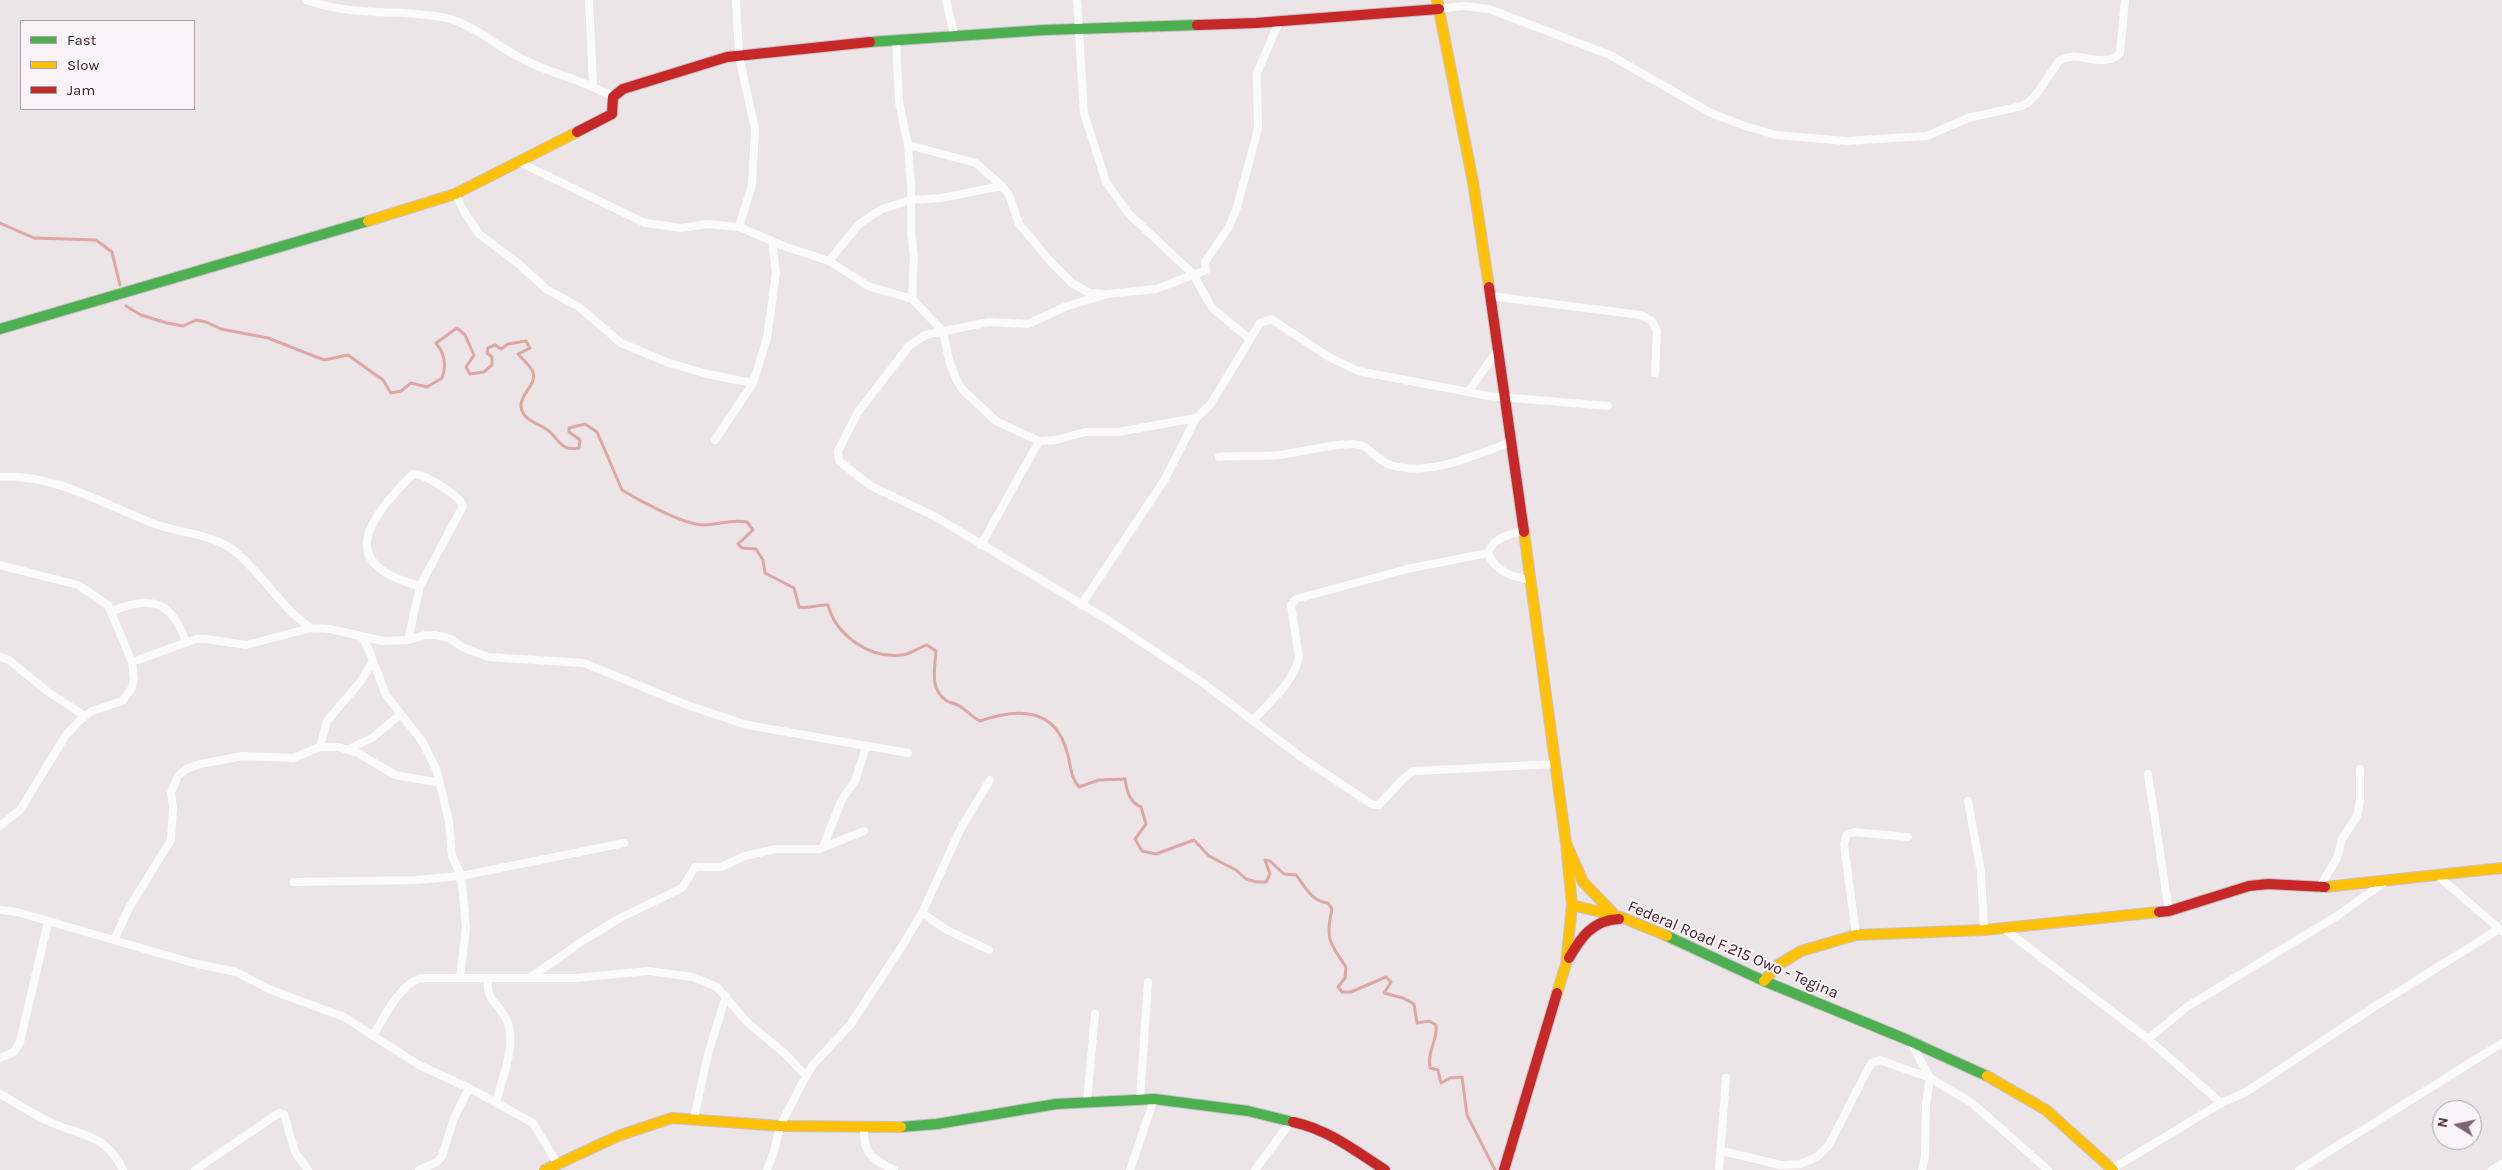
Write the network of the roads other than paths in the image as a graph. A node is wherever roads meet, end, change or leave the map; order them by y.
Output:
1 (306, 0) edge
2 (589, 0) edge
3 (946, 0) edge
4 (1077, 0) edge
5 (2125, 0) edge
6 (735, 1) edge
7 (1438, 4) edge
8 (1279, 22) junction
9 (1080, 28) junction
10 (954, 34) junction
11 (896, 39) junction
12 (739, 56) junction
13 (593, 85) junction
14 (613, 98) junction
15 (908, 145) junction
16 (518, 162) junction
17 (1002, 186) junction
18 (456, 194) junction
19 (910, 200) junction
20 (739, 227) junction
21 (772, 240) junction
22 (829, 261) junction
23 (1194, 274) junction
24 (1107, 294) junction
25 (1490, 296) junction
26 (912, 299) junction
27 (0, 328) edge
28 (943, 331) junction
29 (1250, 338) junction
30 (1497, 351) junction
31 (1654, 373) dead end
32 (753, 383) junction
33 (1468, 392) junction
34 (1504, 397) junction
35 (1608, 406) dead end
36 (1196, 418) junction
37 (715, 440) dead end
38 (1040, 441) junction
39 (1511, 442) junction
40 (1219, 457) dead end
41 (0, 477) edge
42 (1524, 530) junction
43 (981, 545) junction
44 (1488, 553) junction
45 (0, 565) edge
46 (1532, 580) junction
47 (420, 586) junction
48 (1082, 605) junction
49 (113, 612) junction
50 (311, 628) junction
51 (362, 637) junction
52 (408, 640) junction
53 (186, 642) junction
54 (0, 657) edge
55 (372, 661) junction
56 (132, 662) junction
57 (401, 714) junction
58 (85, 716) junction
59 (1253, 720) junction
60 (320, 747) junction
61 (866, 747) junction
62 (349, 749) junction
63 (908, 753) dead end
64 (1555, 764) junction
65 (2360, 768) dead end
66 (2148, 774) dead end
67 (990, 780) dead end
68 (440, 784) junction
69 (1968, 801) dead end
70 (0, 826) edge
71 (864, 831) dead end
72 (1908, 836) dead end
73 (624, 843) dead end
74 (1566, 843) junction
75 (823, 847) junction
76 (2502, 868) edge
77 (461, 876) junction
78 (2438, 876) junction
79 (2386, 881) junction
80 (294, 882) dead end
81 (2319, 888) junction
82 (1572, 905) junction
83 (0, 910) edge
84 (2169, 912) junction
85 (922, 913) junction
86 (1617, 916) junction
87 (1628, 920) junction
88 (48, 922) junction
89 (2004, 928) junction
90 (1984, 930) junction
91 (2501, 930) edge
92 (1856, 935) junction
93 (114, 940) junction
94 (989, 950) dead end
95 (1566, 964) junction
96 (531, 977) junction
97 (460, 978) junction
98 (488, 979) junction
99 (1764, 981) junction
100 (1148, 982) dead end
101 (726, 996) junction
102 (1095, 1014) dead end
103 (373, 1036) junction
104 (2148, 1039) junction
105 (1909, 1040) junction
106 (2502, 1044) edge
107 (0, 1058) edge
108 (806, 1076) junction
109 (1726, 1078) dead end
110 (1930, 1078) junction
111 (469, 1088) junction
112 (0, 1094) edge
113 (1140, 1099) junction
114 (1154, 1099) junction
115 (1087, 1101) junction
116 (496, 1102) junction
117 (2221, 1103) junction
118 (694, 1118) junction
119 (1292, 1120) junction
120 (780, 1126) junction
121 (864, 1128) junction
122 (1722, 1150) junction
123 (557, 1163) junction
124 (2502, 1164) edge
125 (2107, 1168) edge
126 (123, 1170) edge
127 (195, 1170) edge
128 (308, 1170) edge
129 (419, 1170) edge
130 (545, 1170) edge
131 (767, 1170) edge
132 (894, 1170) edge
133 (1130, 1170) edge
134 (1255, 1170) edge
135 (1385, 1170) edge
136 (1504, 1170) edge
137 (1719, 1170) edge
138 (1922, 1170) edge
139 (2048, 1170) edge
140 (2299, 1170) edge
141 (2492, 1170) edge

1 - 13 street
2 - 13 street
3 - 10 street
4 - 9 street
5 - 7 street
6 - 12 street
7 - 8 street
7 - 25 street
8 - 9 street
8 - 23 street
9 - 10 street
9 - 23 street
10 - 11 street
11 - 12 street
11 - 15 street
12 - 14 street
12 - 20 street
13 - 14 street
14 - 16 street
15 - 17 street
15 - 19 street
16 - 18 street
16 - 20 street
17 - 19 street
17 - 24 street
18 - 27 street
18 - 32 street
19 - 22 street
19 - 26 street
20 - 21 street
21 - 22 street
21 - 32 street
22 - 26 street
23 - 24 street
23 - 29 street
24 - 28 street
25 - 30 street
25 - 31 street
26 - 28 street
28 - 38 street
28 - 43 street
29 - 33 street
29 - 36 street
30 - 33 street
30 - 34 street
32 - 37 street
33 - 34 street
34 - 35 street
34 - 39 street
36 - 38 street
36 - 48 street
38 - 43 street
39 - 40 street
39 - 42 street
41 - 50 street
42 - 44 street
42 - 46 street
43 - 48 street
44 - 46 street
44 - 59 street
45 - 49 street
46 - 64 street
47 - 47 street
47 - 52 street
48 - 59 street
49 - 53 street
49 - 56 street
50 - 51 street
50 - 53 street
51 - 52 street
51 - 55 street
52 - 61 street
53 - 56 street
54 - 58 street
55 - 57 street
55 - 60 street
56 - 58 street
57 - 62 street
57 - 68 street
58 - 70 street
59 - 64 street
60 - 62 street
60 - 93 street
61 - 63 street
61 - 75 street
62 - 68 street
64 - 74 street
65 - 81 street
66 - 84 street
67 - 85 street
68 - 77 street
69 - 90 street
71 - 75 street
72 - 92 street
73 - 77 street
74 - 82 street
74 - 86 street
75 - 96 street
76 - 78 street
77 - 80 street
77 - 97 street
78 - 79 street
78 - 91 street
79 - 81 street
79 - 104 street
81 - 84 street
82 - 86 street, Federal Road F.215 Owo - Tegina
82 - 95 street
83 - 88 street
84 - 89 street
85 - 94 street
85 - 108 street
86 - 87 street, Federal Road F.215 Owo - Tegina
87 - 95 street
87 - 99 street, Federal Road F.215 Owo - Tegina
88 - 93 street
88 - 107 street
89 - 90 street
89 - 104 street
90 - 92 street
91 - 117 street
92 - 99 street
93 - 103 street
95 - 136 street
96 - 98 street
96 - 101 street
97 - 98 street
97 - 103 street
98 - 116 street
99 - 105 street, Federal Road F.215 Owo - Tegina
100 - 113 street
101 - 108 street
101 - 118 street
102 - 115 street
103 - 111 street
104 - 117 street
105 - 110 street
105 - 125 street, Federal Road F.215 Owo - Tegina
106 - 140 street
108 - 120 street
109 - 122 street
110 - 122 street
110 - 138 street
110 - 139 street
111 - 116 street
111 - 129 street
112 - 126 street
113 - 114 street
113 - 115 street
114 - 119 street
114 - 133 street
115 - 121 street
116 - 123 street
117 - 125 street
118 - 120 street
118 - 123 street
119 - 134 street
119 - 135 street
120 - 121 street
120 - 131 street
121 - 132 street
122 - 137 street
123 - 130 street
124 - 141 street
127 - 128 street

